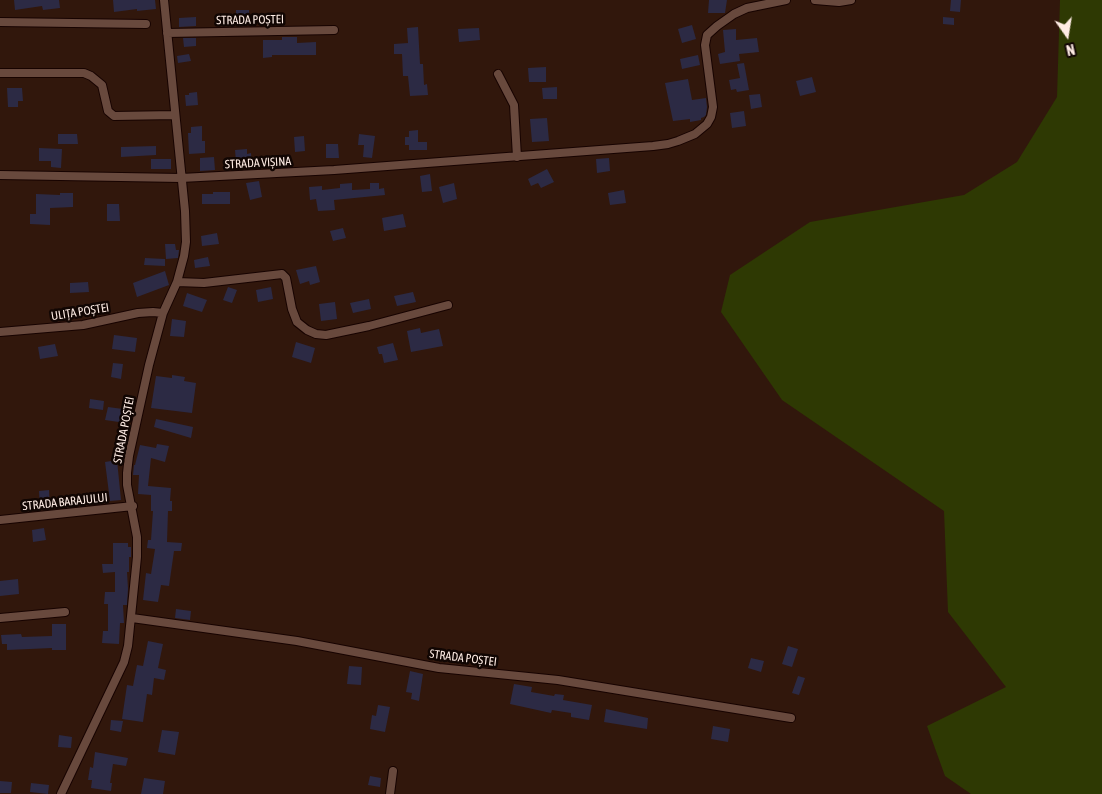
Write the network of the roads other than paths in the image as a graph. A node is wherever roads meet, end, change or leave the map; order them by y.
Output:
1 (164, 0) edge
2 (786, 0) edge
3 (815, 0) edge
4 (851, 0) edge
5 (0, 22) edge
6 (146, 24) dead end
7 (334, 30) dead end
8 (167, 33) junction
9 (0, 73) edge
10 (498, 74) dead end
11 (175, 115) junction
12 (517, 157) junction
13 (0, 175) edge
14 (181, 178) junction
15 (177, 282) junction
16 (448, 305) dead end
17 (163, 313) junction
18 (0, 332) edge
19 (133, 506) junction
20 (0, 520) edge
21 (65, 612) dead end
22 (0, 618) edge
23 (132, 618) junction
24 (791, 718) dead end
25 (393, 771) dead end
26 (61, 793) edge
27 (70, 794) edge
28 (390, 794) edge

1 - 8 street, STRADA POȘTEI
2 - 12 street, STRADA VIȘINA
3 - 4 street
5 - 6 street
7 - 8 street, STRADA POȘTEI
8 - 11 street, STRADA POȘTEI
9 - 11 street
10 - 12 street
11 - 14 street, STRADA POȘTEI
12 - 14 street, STRADA VIȘINA
13 - 14 street, STRADA VIȘINA
14 - 15 street, STRADA POȘTEI
15 - 16 street
15 - 17 street, STRADA POȘTEI
17 - 18 street, ULIȚA POȘTEI
17 - 19 street, STRADA POȘTEI
19 - 20 street, STRADA BARAJULUI
19 - 23 street, STRADA POȘTEI
21 - 22 street
23 - 24 street, STRADA POȘTEI
23 - 26 street, STRADA POȘTEI
25 - 28 street
26 - 27 street

